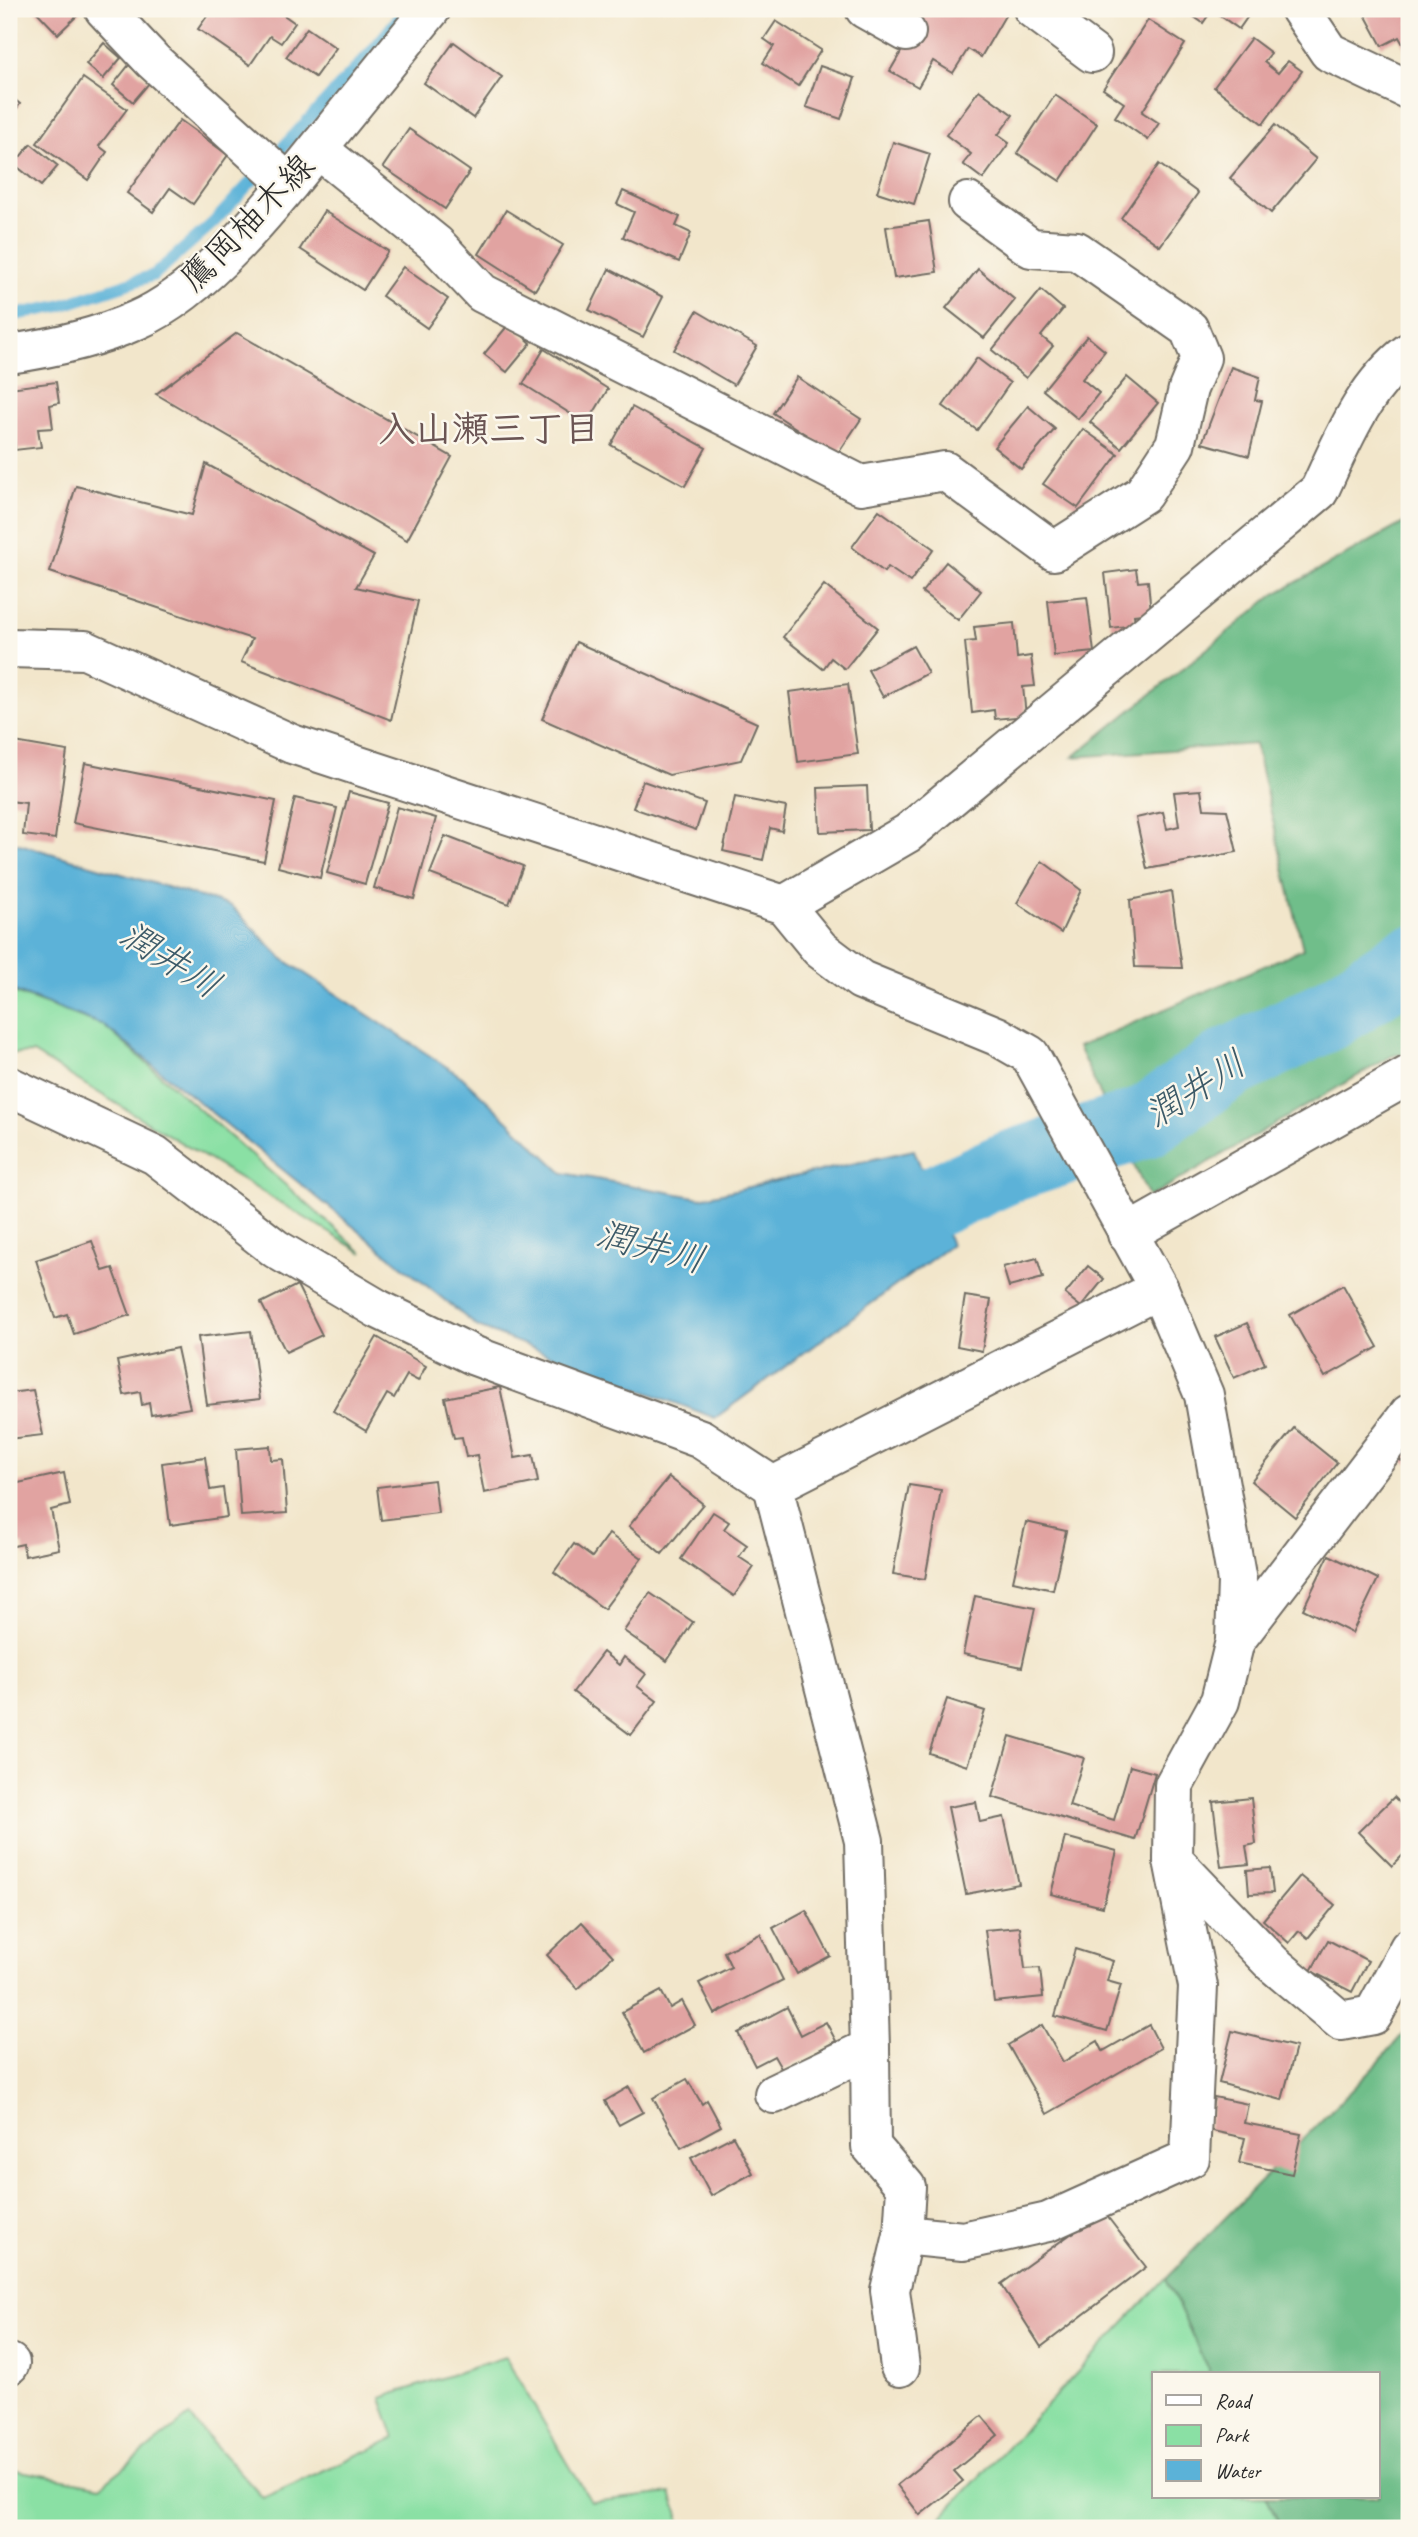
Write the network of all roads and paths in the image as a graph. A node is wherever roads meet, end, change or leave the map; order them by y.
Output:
1 (104, 9) edge
2 (431, 9) edge
3 (865, 9) edge
4 (1033, 9) edge
5 (1300, 9) edge
6 (906, 32) dead end
7 (1092, 52) dead end
8 (1409, 90) edge
9 (318, 149) junction
10 (273, 169) junction
11 (968, 201) dead end
12 (1409, 352) edge
13 (9, 354) edge
14 (9, 648) edge
15 (783, 905) junction
16 (1409, 1075) edge
17 (9, 1086) edge
18 (1127, 1234) junction
19 (1159, 1289) junction
20 (1409, 1413) edge
21 (773, 1486) junction
22 (1235, 1641) junction
23 (1173, 1860) junction
24 (1409, 1948) edge
25 (870, 2048) junction
26 (774, 2094) dead end
27 (903, 2235) junction
28 (900, 2367) dead end

1 - 10 street
2 - 9 street, 鷹岡柚木線
3 - 6 street
4 - 7 street
5 - 8 street
9 - 10 street, 鷹岡柚木線
9 - 11 street
10 - 13 street, 鷹岡柚木線
12 - 15 street
14 - 15 street
15 - 18 street
16 - 18 street
17 - 21 street
18 - 19 street
19 - 21 street
19 - 22 street
20 - 22 street
21 - 25 street
22 - 23 street
23 - 24 street
23 - 27 street
25 - 26 street
25 - 27 street
27 - 28 street

